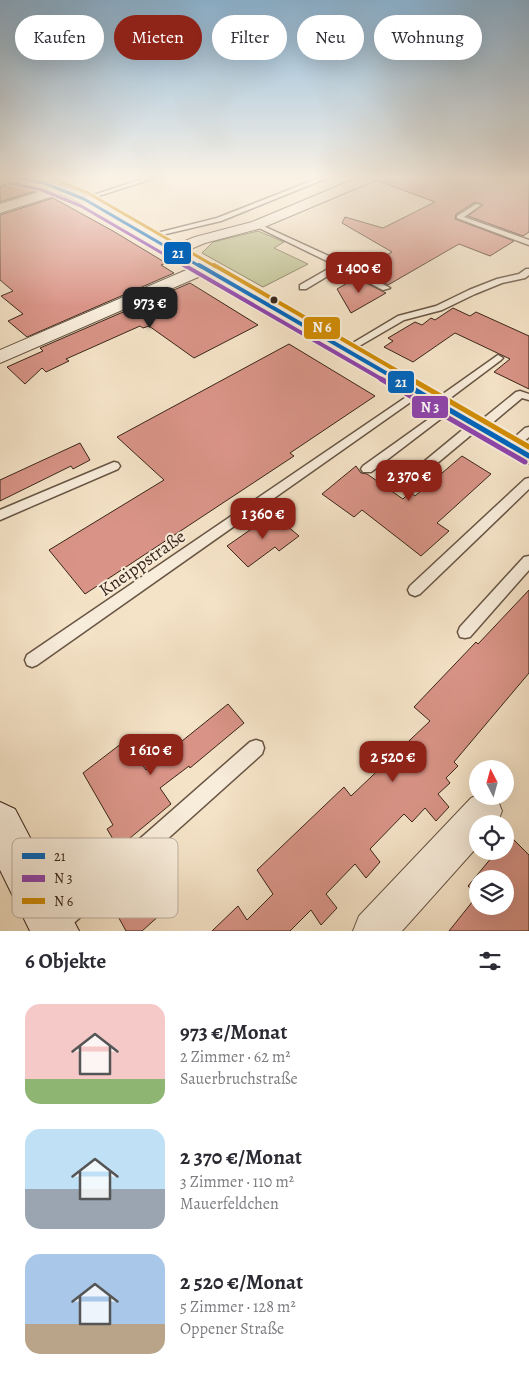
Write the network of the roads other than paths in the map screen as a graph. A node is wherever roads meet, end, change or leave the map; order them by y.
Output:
1 (120, 219) edge
2 (221, 219) edge
3 (270, 219) edge
4 (466, 219) edge
5 (257, 225) junction
6 (149, 236) junction
7 (529, 243) edge
8 (174, 251) junction
9 (341, 265) junction
10 (204, 268) junction
11 (529, 271) edge
12 (303, 287) dead end
13 (386, 288) dead end
14 (346, 350) junction
15 (0, 357) edge
16 (498, 358) dead end
17 (418, 392) junction
18 (529, 397) edge
19 (442, 406) junction
20 (478, 426) junction
21 (529, 430) edge
22 (512, 446) junction
23 (529, 456) edge
24 (114, 466) dead end
25 (367, 469) dead end
26 (413, 477) dead end
27 (529, 482) edge
28 (0, 515) edge
29 (529, 561) edge
30 (415, 590) dead end
31 (465, 632) dead end
32 (32, 660) dead end
33 (256, 748) dead end
34 (484, 811) dead end
35 (0, 824) edge
36 (156, 838) edge
37 (12, 847) edge
38 (66, 918) edge
39 (54, 929) edge
40 (374, 931) edge

1 - 6 street
2 - 6 lane
3 - 5 street
4 - 7 lane
5 - 8 street
5 - 9 lane
6 - 8 street
8 - 10 street
9 - 12 lane
9 - 13 lane
10 - 14 street
10 - 15 street
11 - 14 lane
14 - 17 street
16 - 19 lane
17 - 19 street
17 - 32 lane, Kneippstraße
18 - 20 lane
19 - 20 street
19 - 25 lane
20 - 22 street
20 - 26 lane
21 - 22 lane
22 - 23 street
24 - 28 lane
27 - 30 lane
29 - 31 lane
33 - 36 lane
34 - 40 street
35 - 37 street
38 - 39 lane

